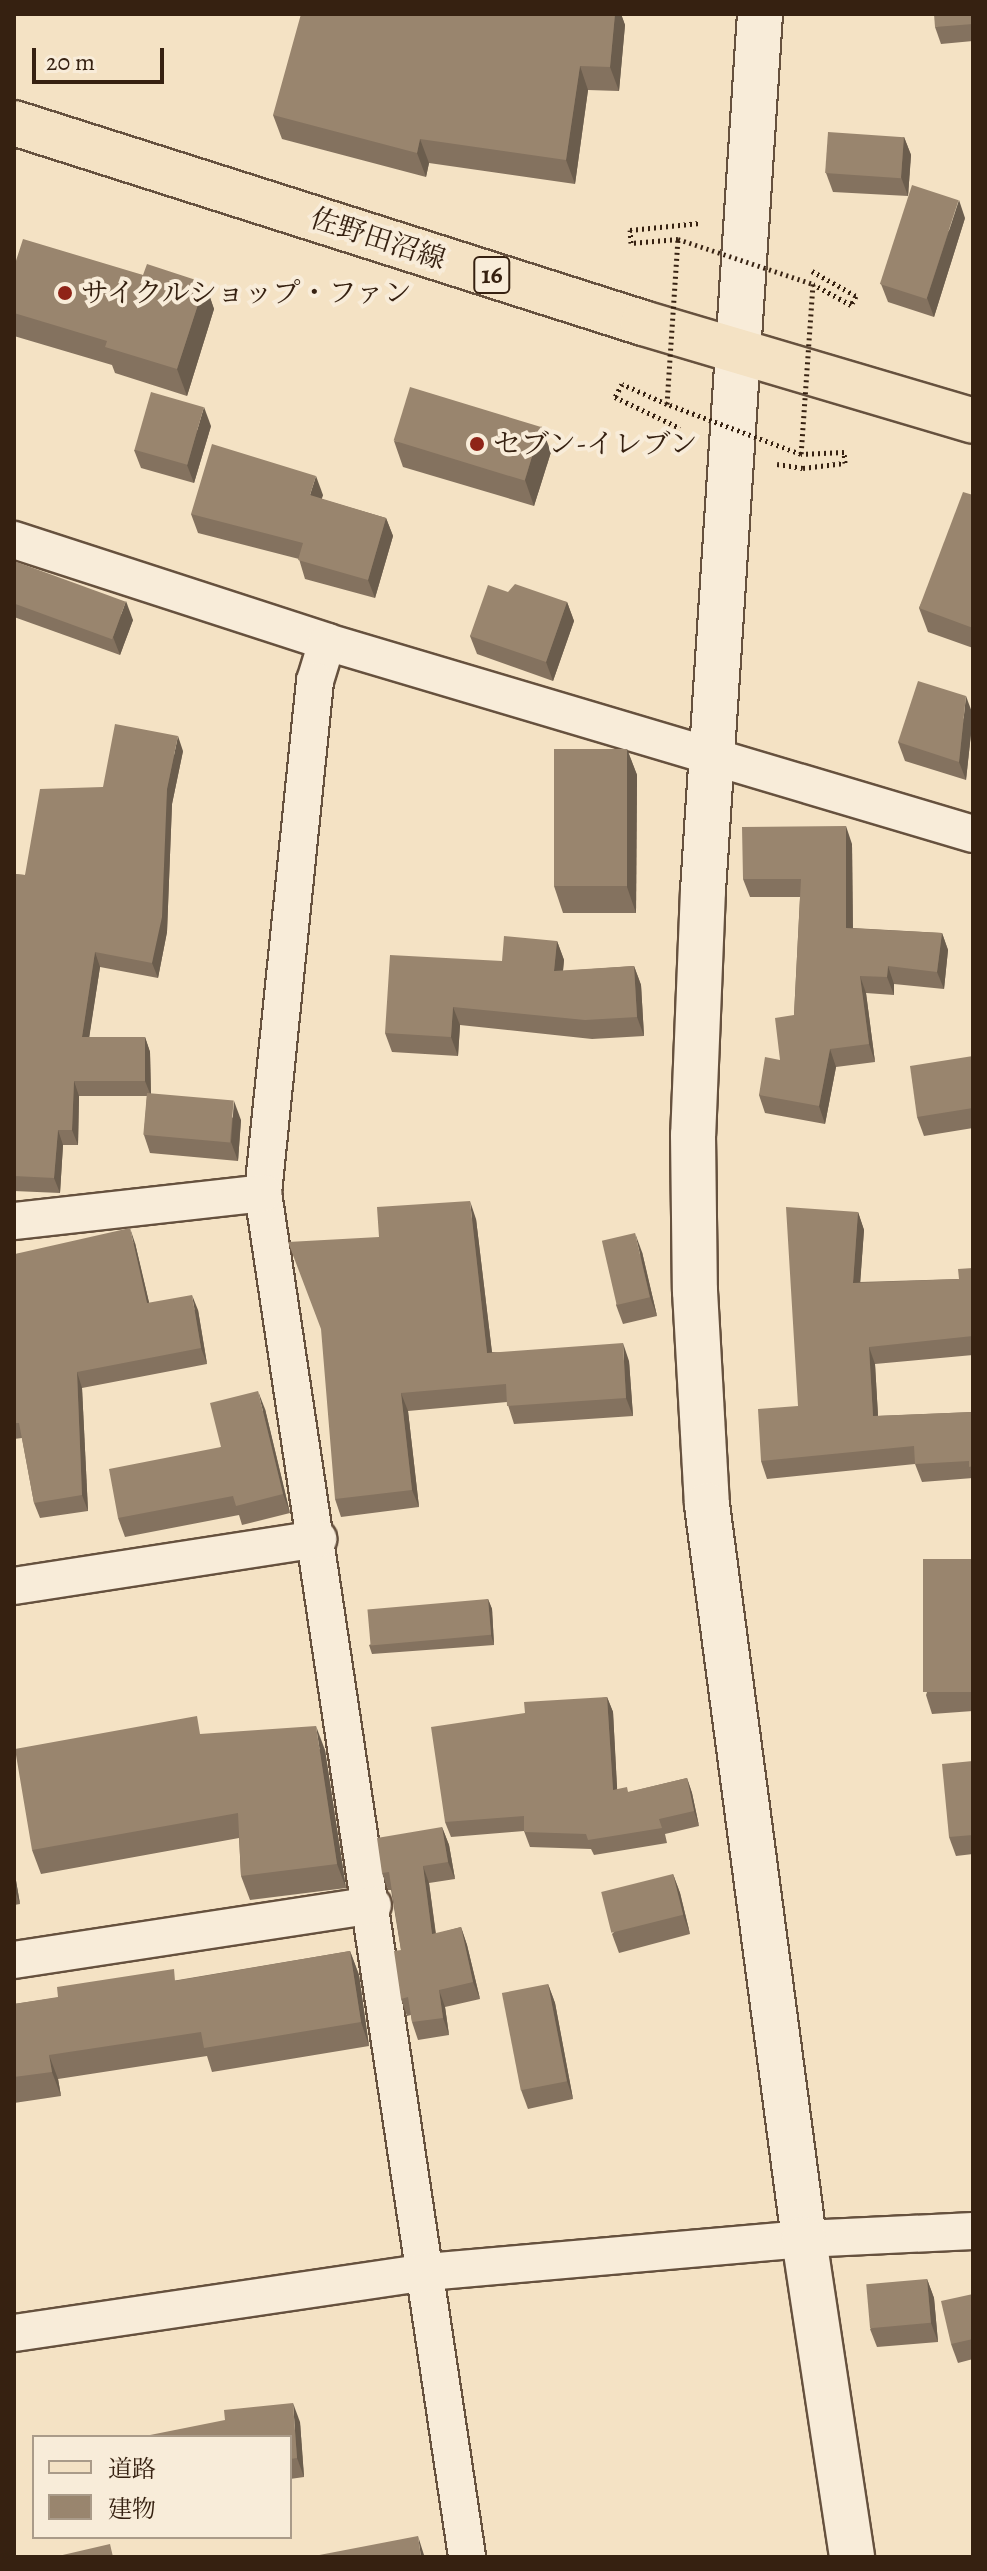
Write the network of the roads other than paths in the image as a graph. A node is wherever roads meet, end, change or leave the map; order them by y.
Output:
1 (760, 14) edge
2 (14, 123) edge
3 (741, 353) junction
4 (973, 421) edge
5 (14, 540) edge
6 (327, 642) junction
7 (712, 754) junction
8 (973, 834) edge
9 (263, 1193) junction
10 (14, 1221) edge
11 (318, 1539) junction
12 (14, 1586) edge
13 (373, 1905) junction
14 (14, 1960) edge
15 (973, 2231) edge
16 (804, 2239) junction
17 (427, 2272) junction
18 (14, 2333) edge
19 (467, 2557) edge
20 (852, 2557) edge

1 - 3 street
2 - 3 main road, 佐野田沼線 / 16
3 - 4 main road, 佐野田沼線 / 16
3 - 7 street
5 - 6 street
6 - 7 street
6 - 9 street
7 - 8 street
7 - 16 street
9 - 10 street
9 - 11 street
11 - 12 street
11 - 13 street
13 - 14 street
13 - 17 street
15 - 16 street
16 - 17 street
16 - 20 street
17 - 18 street
17 - 19 street

